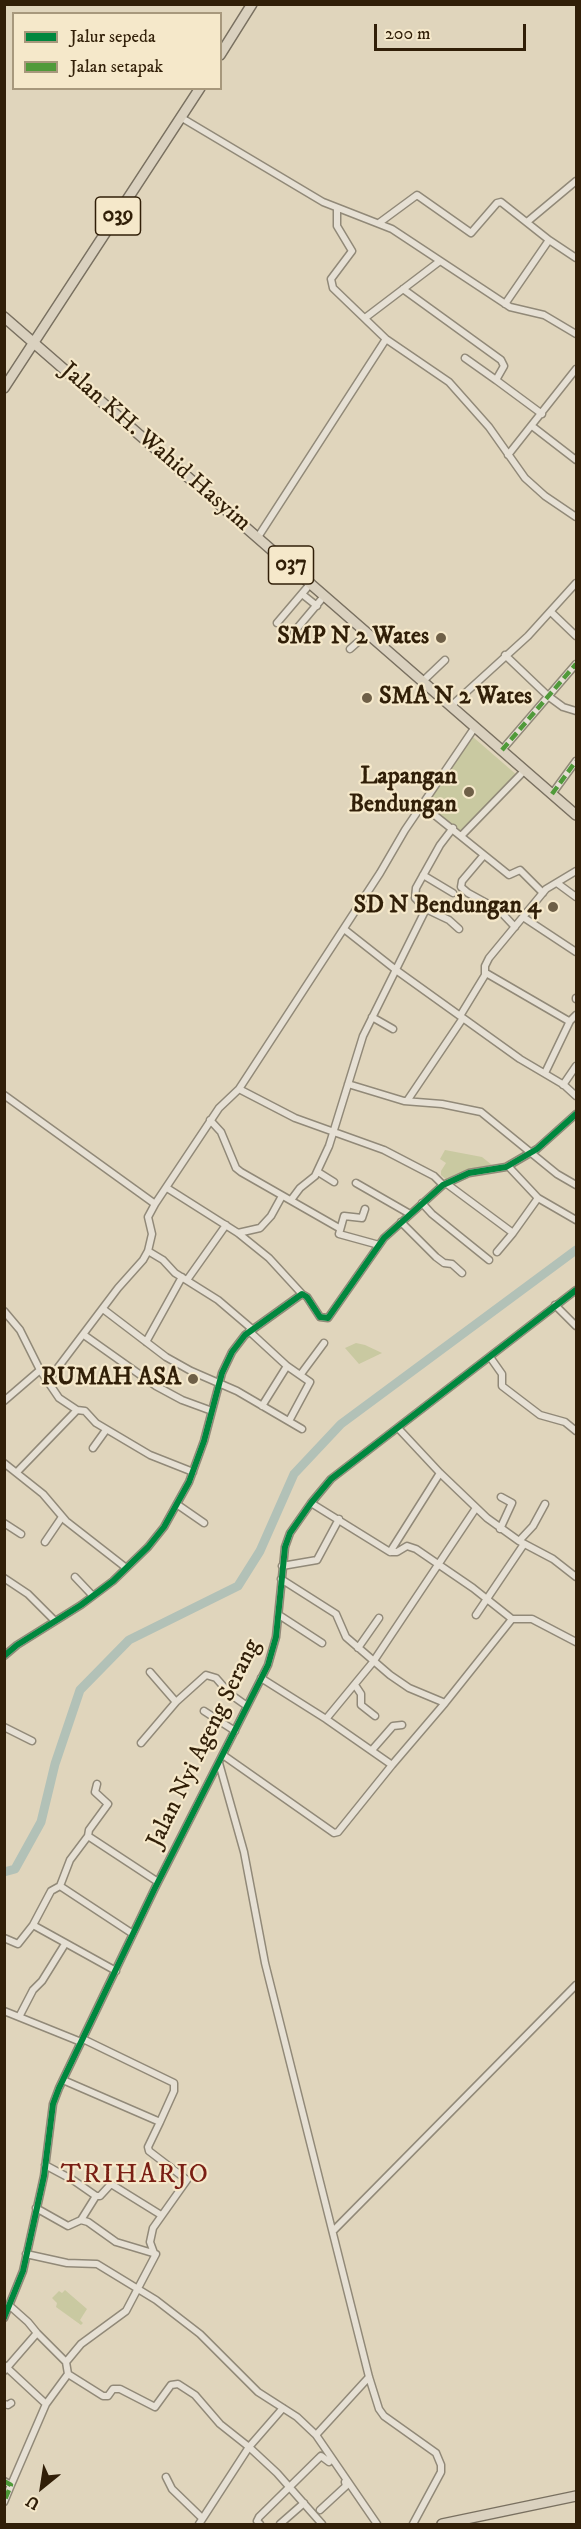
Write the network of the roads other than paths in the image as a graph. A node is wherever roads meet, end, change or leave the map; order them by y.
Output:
1 (252, 4) edge
2 (222, 52) edge
3 (199, 90) edge
4 (182, 118) junction
5 (576, 181) edge
6 (337, 208) junction
7 (527, 222) junction
8 (379, 223) junction
9 (549, 240) junction
10 (576, 258) edge
11 (440, 261) junction
12 (403, 289) junction
13 (505, 304) junction
14 (4, 317) edge
15 (365, 318) junction
16 (576, 334) edge
17 (386, 339) junction
18 (34, 343) junction
19 (465, 358) dead end
20 (576, 369) edge
21 (496, 380) junction
22 (4, 388) edge
23 (542, 414) junction
24 (532, 426) junction
25 (508, 455) junction
26 (576, 460) edge
27 (576, 517) edge
28 (258, 537) junction
29 (311, 582) junction
30 (576, 584) edge
31 (570, 591) junction
32 (302, 594) junction
33 (325, 595) junction
34 (576, 596) edge
35 (316, 606) junction
36 (550, 612) junction
37 (277, 623) dead end
38 (294, 632) dead end
39 (368, 633) junction
40 (576, 636) edge
41 (350, 650) dead end
42 (505, 655) junction
43 (445, 660) dead end
44 (576, 664) edge
45 (423, 681) junction
46 (548, 696) junction
47 (451, 706) junction
48 (576, 711) edge
49 (475, 727) junction
50 (502, 750) junction
51 (576, 761) edge
52 (525, 770) junction
53 (552, 794) junction
54 (422, 805) junction
55 (576, 815) edge
56 (453, 828) junction
57 (462, 835) junction
58 (484, 855) junction
59 (576, 871) edge
60 (423, 875) junction
61 (557, 883) junction
62 (453, 893) dead end
63 (543, 893) junction
64 (576, 897) edge
65 (426, 909) junction
66 (523, 917) junction
67 (515, 927) junction
68 (344, 929) junction
69 (459, 929) dead end
70 (576, 952) edge
71 (396, 970) junction
72 (486, 973) junction
73 (576, 1014) edge
74 (372, 1017) junction
75 (461, 1017) junction
76 (570, 1021) junction
77 (393, 1029) dead end
78 (576, 1066) edge
79 (545, 1072) junction
80 (348, 1084) junction
81 (563, 1085) junction
82 (239, 1089) junction
83 (4, 1095) edge
84 (576, 1096) edge
85 (407, 1101) junction
86 (576, 1114) edge
87 (210, 1120) junction
88 (335, 1131) junction
89 (531, 1153) junction
90 (507, 1166) junction
91 (318, 1172) junction
92 (334, 1182) dead end
93 (356, 1183) dead end
94 (445, 1184) junction
95 (576, 1185) edge
96 (167, 1188) junction
97 (282, 1196) junction
98 (538, 1198) junction
99 (291, 1200) junction
100 (422, 1203) junction
101 (155, 1204) junction
102 (365, 1209) dead end
103 (410, 1214) junction
104 (576, 1220) edge
105 (401, 1222) junction
106 (226, 1225) junction
107 (339, 1228) junction
108 (238, 1233) junction
109 (513, 1233) junction
110 (379, 1245) junction
111 (148, 1251) junction
112 (497, 1252) dead end
113 (489, 1260) dead end
114 (462, 1273) dead end
115 (184, 1279) junction
116 (576, 1290) edge
117 (302, 1294) junction
118 (555, 1305) junction
119 (103, 1309) junction
120 (4, 1311) edge
121 (576, 1326) edge
122 (251, 1330) junction
123 (84, 1335) junction
124 (147, 1342) junction
125 (324, 1343) dead end
126 (490, 1357) junction
127 (287, 1366) junction
128 (39, 1370) junction
129 (301, 1374) junction
130 (47, 1382) junction
131 (220, 1382) junction
132 (4, 1401) edge
133 (262, 1406) junction
134 (77, 1410) junction
135 (212, 1411) junction
136 (289, 1421) junction
137 (398, 1428) junction
138 (302, 1429) dead end
139 (106, 1430) junction
140 (576, 1431) edge
141 (93, 1448) dead end
142 (4, 1463) edge
143 (17, 1472) junction
144 (193, 1472) junction
145 (440, 1473) junction
146 (501, 1497) dead end
147 (310, 1503) junction
148 (545, 1504) dead end
149 (177, 1505) junction
150 (476, 1508) junction
151 (62, 1517) junction
152 (339, 1519) junction
153 (204, 1523) dead end
154 (5, 1524) edge
155 (500, 1529) junction
156 (21, 1534) dead end
157 (45, 1542) dead end
158 (522, 1542) junction
159 (390, 1551) junction
160 (437, 1564) junction
161 (282, 1566) junction
162 (125, 1567) junction
163 (75, 1577) dead end
164 (576, 1577) edge
165 (4, 1578) edge
166 (281, 1579) junction
167 (93, 1596) junction
168 (487, 1599) junction
169 (279, 1615) junction
170 (476, 1615) dead end
171 (379, 1618) dead end
172 (512, 1619) junction
173 (55, 1621) junction
174 (576, 1642) edge
175 (322, 1644) dead end
176 (357, 1648) junction
177 (4, 1656) edge
178 (373, 1662) junction
179 (150, 1672) dead end
180 (261, 1678) junction
181 (355, 1685) junction
182 (176, 1702) junction
183 (445, 1703) junction
184 (248, 1706) junction
185 (204, 1711) dead end
186 (375, 1716) dead end
187 (326, 1719) junction
188 (402, 1725) dead end
189 (4, 1727) edge
190 (235, 1731) junction
191 (32, 1741) dead end
192 (141, 1743) dead end
193 (372, 1750) junction
194 (223, 1755) junction
195 (219, 1763) junction
196 (392, 1765) junction
197 (98, 1784) dead end
198 (88, 1836) junction
199 (158, 1882) junction
200 (60, 1886) junction
201 (33, 1925) junction
202 (133, 1934) junction
203 (4, 1938) edge
204 (65, 1944) junction
205 (116, 1971) junction
206 (576, 1985) edge
207 (4, 2011) edge
208 (19, 2017) junction
209 (82, 2041) junction
210 (63, 2080) junction
211 (160, 2122) junction
212 (45, 2165) junction
213 (96, 2196) junction
214 (36, 2208) junction
215 (161, 2215) junction
216 (81, 2220) junction
217 (333, 2230) junction
218 (154, 2253) junction
219 (26, 2254) junction
220 (139, 2289) junction
221 (10, 2306) junction
222 (4, 2318) edge
223 (37, 2333) junction
224 (66, 2362) junction
225 (5, 2368) edge
226 (68, 2374) junction
227 (369, 2377) junction
228 (46, 2403) junction
229 (283, 2408) junction
230 (316, 2435) junction
231 (249, 2447) junction
232 (166, 2477) dead end
233 (8, 2483) edge
234 (290, 2487) junction
235 (576, 2496) edge
236 (4, 2502) edge
237 (304, 2504) junction
238 (320, 2510) dead end
239 (201, 2521) edge
240 (260, 2524) edge
241 (280, 2524) edge
242 (322, 2524) edge
243 (377, 2524) edge
244 (413, 2524) edge
245 (441, 2524) edge

1 - 2 main road
3 - 4 main road, 039
4 - 6 street
4 - 18 main road, 039
5 - 7 street
6 - 8 street
6 - 15 street
7 - 8 street
7 - 9 street
8 - 11 street
9 - 10 street
9 - 13 street
11 - 12 street
11 - 13 street
12 - 15 street
12 - 21 street
13 - 16 street
14 - 18 main road, Jalan KH. Wahid Hasyim / 037
15 - 17 street
17 - 25 street
17 - 28 street
18 - 22 main road
18 - 28 main road, Jalan KH. Wahid Hasyim / 037
19 - 21 street
20 - 23 street
21 - 23 street
23 - 24 street
24 - 25 street
24 - 26 street
25 - 27 street
28 - 29 main road, Jalan KH. Wahid Hasyim / 037
29 - 32 street
29 - 33 main road, Jalan KH. Wahid Hasyim / 037
30 - 31 street
31 - 34 street
31 - 36 street
32 - 35 street
32 - 37 street
33 - 35 street
33 - 39 main road, Jalan KH. Wahid Hasyim / 037
35 - 38 street
36 - 40 street
36 - 42 street
39 - 41 street
39 - 45 main road, Jalan KH. Wahid Hasyim / 037
42 - 46 street
42 - 47 street
43 - 45 street
44 - 46 street
45 - 47 main road, Jalan KH. Wahid Hasyim / 037
46 - 48 street
46 - 50 street
47 - 49 main road, Jalan KH. Wahid Hasyim / 037
49 - 50 main road, Jalan KH. Wahid Hasyim / 037
49 - 54 street
50 - 52 main road, Jalan KH. Wahid Hasyim / 037
51 - 53 street
52 - 53 main road, Jalan KH. Wahid Hasyim / 037
52 - 57 street
53 - 55 main road, Jalan KH. Wahid Hasyim / 037
54 - 56 street
54 - 68 street
56 - 57 street
56 - 60 street
57 - 58 street
58 - 63 street
58 - 67 street
59 - 61 street
60 - 62 street
60 - 65 street
61 - 63 street
61 - 64 street
63 - 66 street
65 - 69 street
65 - 71 street
66 - 67 street
66 - 70 street
67 - 72 street
68 - 71 street
68 - 82 street
71 - 74 street
71 - 75 street
72 - 75 street
72 - 76 street
73 - 76 street
74 - 77 street
74 - 80 street
75 - 79 street
75 - 85 street
76 - 79 street
78 - 81 street
79 - 81 street
80 - 85 street
80 - 88 street
81 - 84 street
82 - 87 street
82 - 88 street
83 - 101 street
85 - 89 street
86 - 89 street
87 - 96 street
87 - 97 street
88 - 91 street
88 - 94 street
89 - 90 street
89 - 95 street
90 - 94 street
90 - 98 street
91 - 92 street
91 - 99 street
93 - 103 street
94 - 100 street
94 - 109 street
96 - 101 street
96 - 106 street
97 - 99 street
97 - 108 street
98 - 104 street
98 - 109 street
99 - 107 street
100 - 103 street
100 - 113 street
101 - 111 street
102 - 107 street
103 - 105 street
105 - 110 street
105 - 114 street
106 - 108 street
106 - 115 street
107 - 110 street
108 - 117 street
109 - 112 street
110 - 117 street
111 - 115 street
111 - 119 street
115 - 122 street
115 - 124 street
116 - 118 street, Jalan Nyi Ageng Serang
117 - 122 street
118 - 121 street
118 - 126 street, Jalan Nyi Ageng Serang
119 - 123 street
119 - 124 street
120 - 128 street
122 - 127 street
122 - 131 street
123 - 130 street
123 - 135 street
124 - 131 street
125 - 129 street
126 - 137 street, Jalan Nyi Ageng Serang
126 - 140 street
127 - 129 street
127 - 133 street
128 - 130 street
128 - 132 street
129 - 136 street
130 - 134 street
131 - 133 street
131 - 135 street
133 - 136 street
134 - 139 street
134 - 143 street
135 - 144 street
136 - 138 street
137 - 145 street
137 - 147 street, Jalan Nyi Ageng Serang
139 - 141 street
139 - 144 street
142 - 143 street
143 - 151 street
144 - 149 street
145 - 150 street
145 - 159 street
146 - 155 street
147 - 152 street
147 - 161 street, Jalan Nyi Ageng Serang
148 - 158 street
149 - 153 street
149 - 162 street
150 - 155 street
150 - 160 street
151 - 157 street
151 - 162 street
152 - 159 street
152 - 161 street
154 - 156 street
155 - 158 street
158 - 164 street
158 - 168 street
159 - 160 street
160 - 168 street
160 - 178 street
161 - 166 street, Jalan Nyi Ageng Serang
162 - 167 street
163 - 167 street
165 - 173 street
166 - 169 street, Jalan Nyi Ageng Serang
166 - 176 street
167 - 173 street
168 - 170 street
168 - 172 street
169 - 175 street
169 - 180 street, Jalan Nyi Ageng Serang
171 - 176 street
172 - 174 street
172 - 183 street
173 - 177 street
176 - 178 street
178 - 181 street
178 - 183 street
179 - 182 street
180 - 184 street, Jalan Nyi Ageng Serang
180 - 187 street
181 - 186 street
181 - 187 street
182 - 184 street
182 - 192 street
183 - 196 street
184 - 190 street, Jalan Nyi Ageng Serang
185 - 190 street
187 - 193 street
188 - 193 street
189 - 191 street
190 - 194 street, Jalan Nyi Ageng Serang
193 - 196 street
194 - 195 street, Jalan Nyi Ageng Serang
194 - 196 street
195 - 199 street, Jalan Nyi Ageng Serang
195 - 217 street
197 - 198 street
198 - 199 street
198 - 200 street
199 - 202 street, Jalan Nyi Ageng Serang
200 - 201 street
200 - 202 street
201 - 203 street
201 - 204 street
202 - 205 street, Jalan Nyi Ageng Serang
204 - 205 street
204 - 208 street
205 - 209 street, Jalan Nyi Ageng Serang
206 - 217 street
207 - 208 street
208 - 209 street
209 - 210 street, Jalan Nyi Ageng Serang
209 - 211 street
210 - 211 street
210 - 212 street, Jalan Nyi Ageng Serang
211 - 215 street
212 - 213 street
212 - 214 street, Jalan Nyi Ageng Serang
213 - 215 street
213 - 216 street
214 - 216 street
214 - 219 street, Jalan Nyi Ageng Serang
215 - 218 street
216 - 218 street
217 - 227 street
218 - 220 street
219 - 220 street
219 - 221 street, Jalan Nyi Ageng Serang
220 - 224 street
220 - 229 street
221 - 222 street, Jalan Nyi Ageng Serang
221 - 223 street
223 - 224 street
223 - 225 street
224 - 226 street
225 - 228 street
226 - 228 street
226 - 231 street
227 - 230 street
227 - 244 street
228 - 233 street
229 - 230 street
229 - 231 street
230 - 243 street
231 - 234 street
231 - 239 street
232 - 239 street
233 - 236 street
234 - 237 street
234 - 238 street
234 - 240 street
235 - 245 main road
237 - 241 street
237 - 242 street

